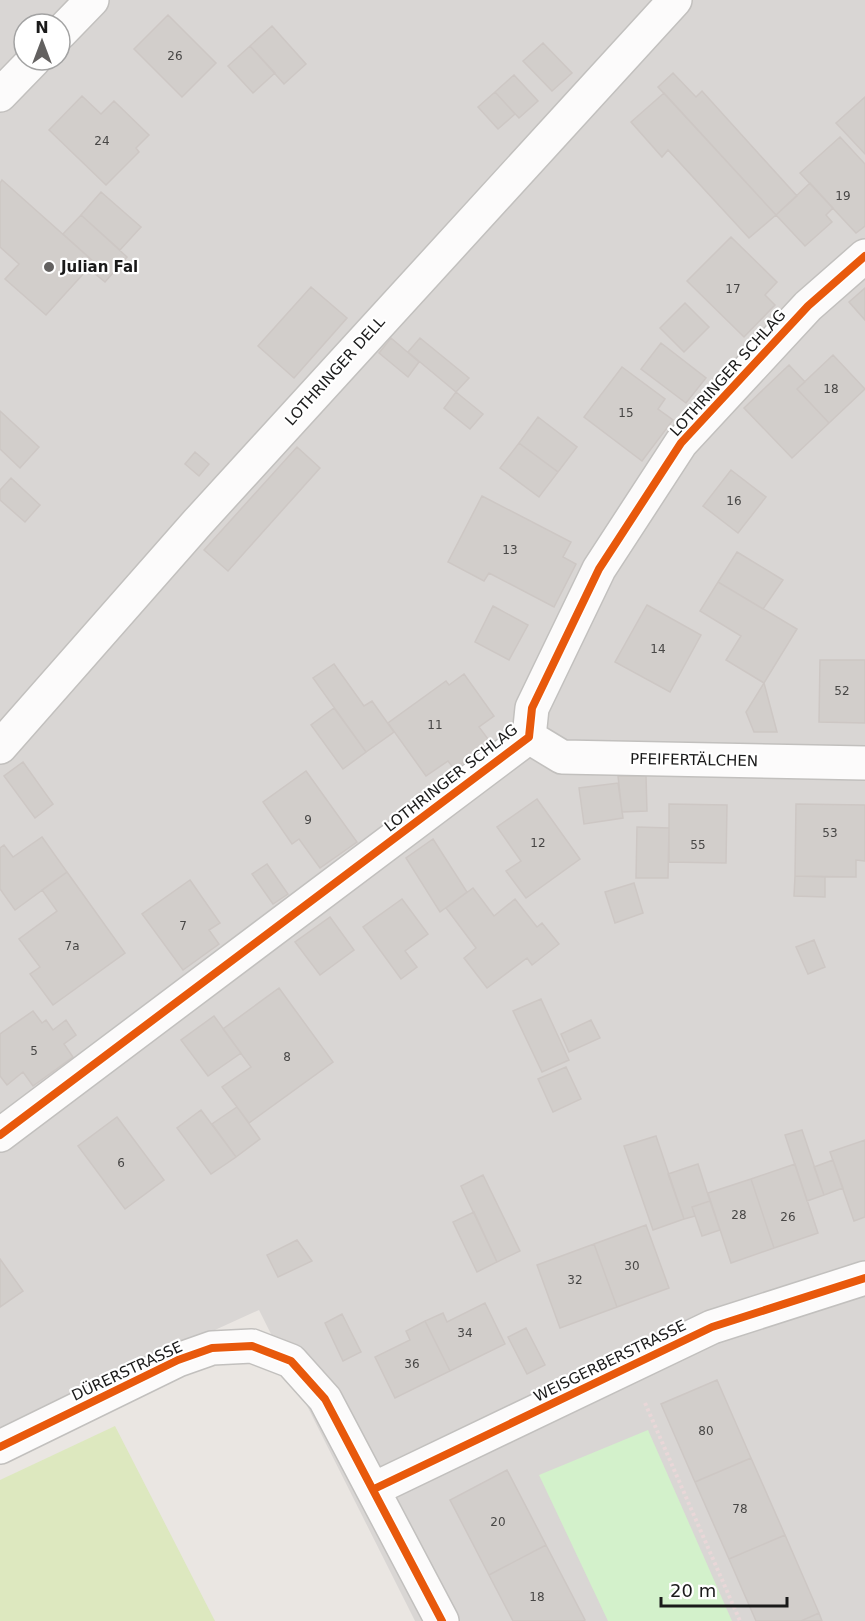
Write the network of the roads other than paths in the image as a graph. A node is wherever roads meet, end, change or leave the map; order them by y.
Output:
1 (92, 0) edge
2 (675, 0) edge
3 (72, 21) edge
4 (22, 72) edge
5 (0, 95) edge
6 (865, 256) edge
7 (529, 737) junction
8 (0, 747) edge
9 (865, 763) edge
10 (0, 1135) edge
11 (865, 1278) edge
12 (0, 1447) edge
13 (374, 1488) junction
14 (442, 1621) edge

1 - 3 street
2 - 8 street, LOTHRINGER DELL
4 - 5 street
6 - 7 street, LOTHRINGER SCHLAG
7 - 9 street, PFEIFERTÄLCHEN
7 - 10 street, LOTHRINGER SCHLAG
11 - 13 street, WEISGERBERSTRASSE
12 - 13 street, DÜRERSTRASSE
13 - 14 street, DÜRERSTRASSE

